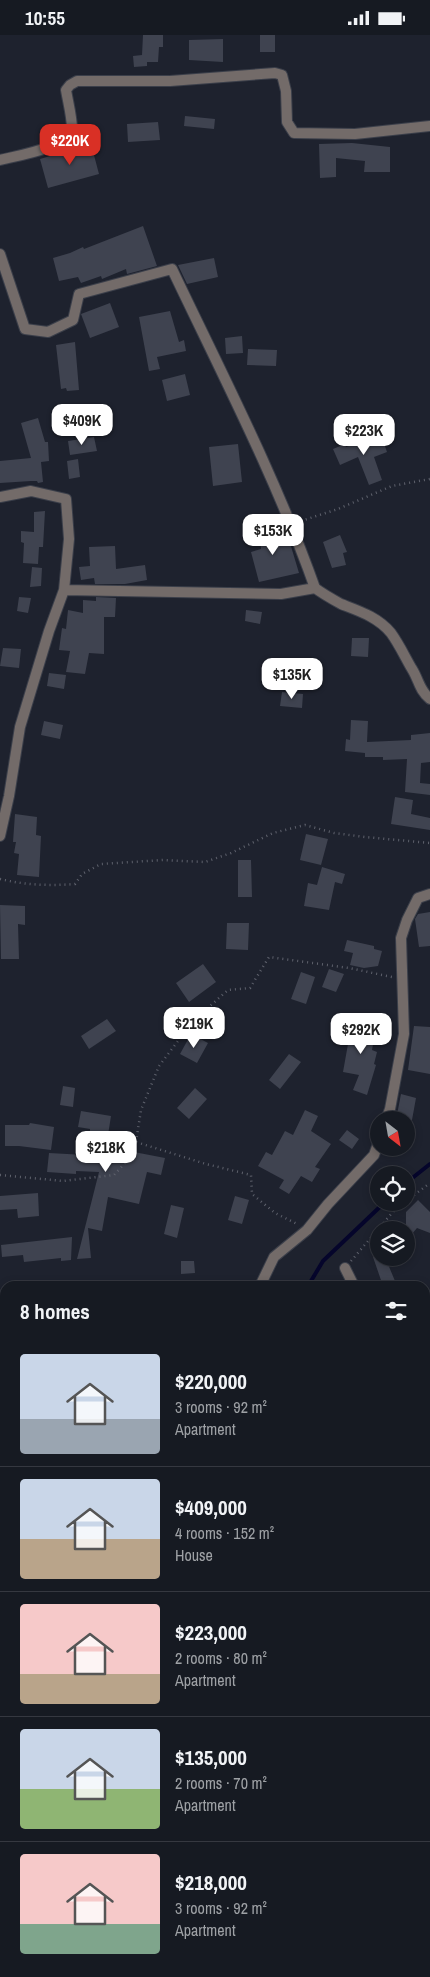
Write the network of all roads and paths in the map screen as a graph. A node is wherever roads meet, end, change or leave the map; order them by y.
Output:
1 (430, 126) edge
2 (0, 160) edge
3 (0, 254) edge
4 (430, 479) edge
5 (0, 497) edge
6 (291, 524) junction
7 (314, 588) junction
8 (64, 590) junction
9 (430, 699) edge
10 (0, 835) edge
11 (430, 843) edge
12 (0, 879) edge
13 (430, 894) edge
14 (403, 979) junction
15 (389, 1111) edge
16 (136, 1142) junction
17 (373, 1156) edge
18 (0, 1175) edge
19 (430, 1183) edge
20 (415, 1194) edge
21 (395, 1211) edge
22 (307, 1230) junction
23 (346, 1268) joint
24 (262, 1281) edge
25 (352, 1281) edge

1 - 2 street
3 - 6 street
4 - 6 path
5 - 8 street
6 - 7 street
7 - 8 street
7 - 9 street
8 - 10 street
11 - 12 path
13 - 14 street
14 - 15 street
14 - 16 path
16 - 18 path
16 - 22 path
17 - 22 street
19 - 20 path
21 - 23 path
22 - 24 street
23 - 25 street

